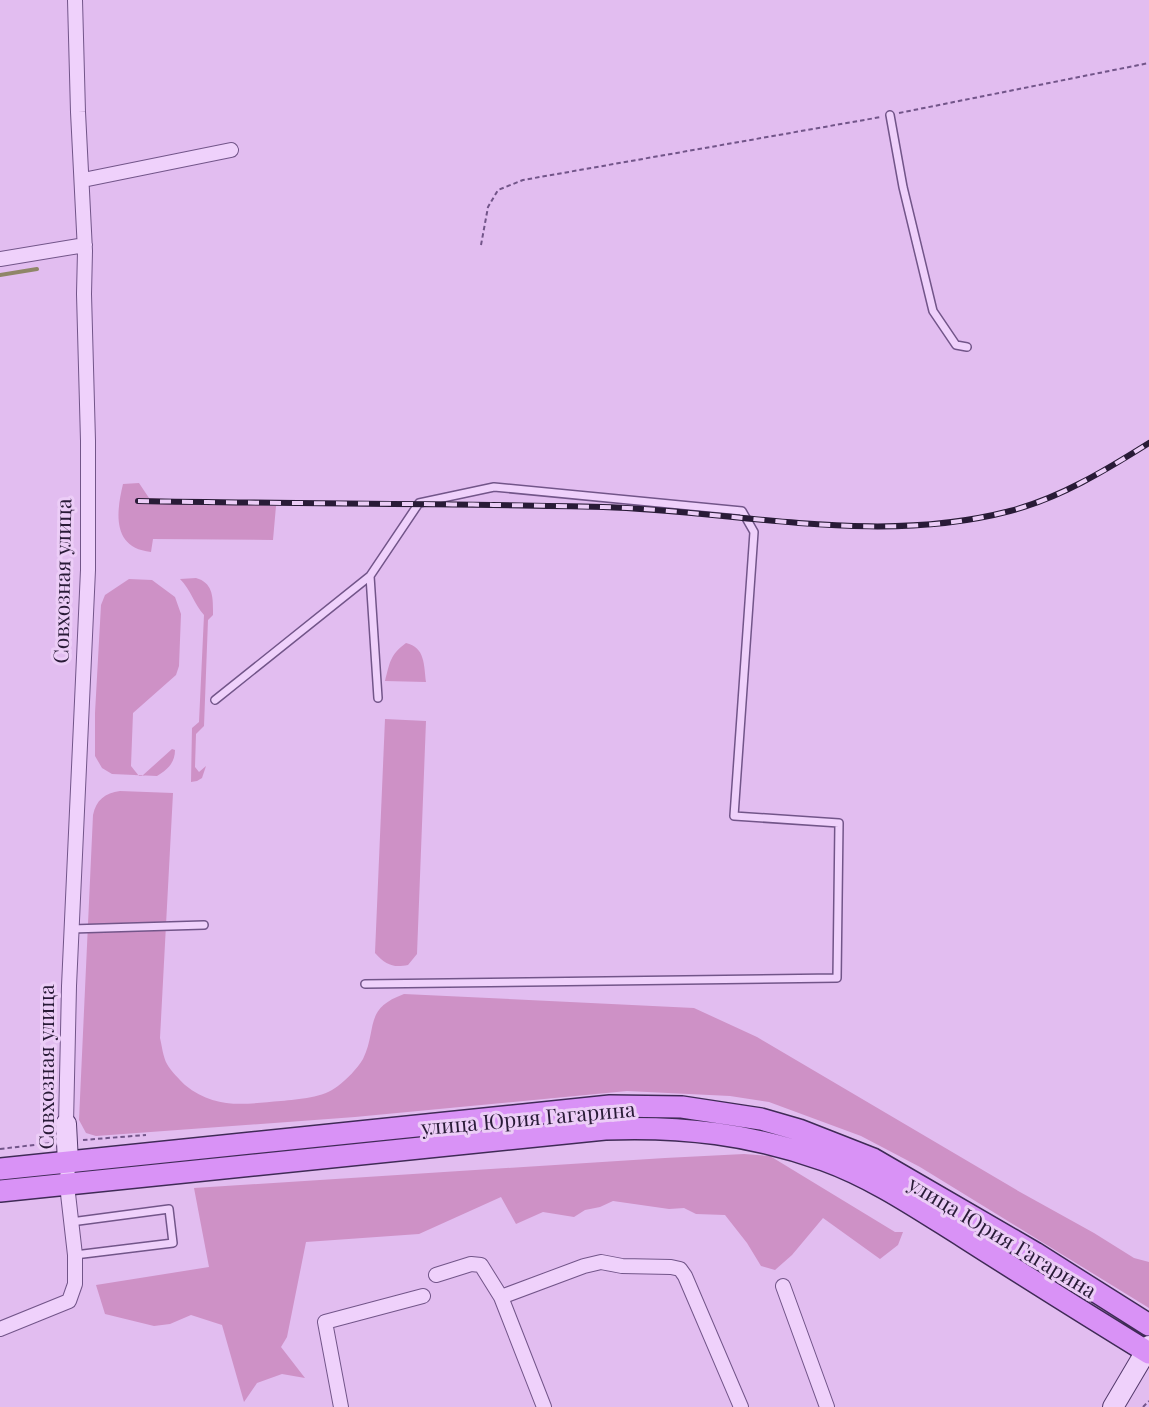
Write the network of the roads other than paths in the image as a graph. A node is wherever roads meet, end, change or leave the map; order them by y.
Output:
1 (75, 0) edge
2 (890, 115) road end
3 (231, 150) dead end
4 (83, 180) junction
5 (85, 245) junction
6 (0, 259) edge
7 (967, 347) dead end
8 (370, 576) junction
9 (378, 698) dead end
10 (215, 700) dead end
11 (204, 925) dead end
12 (71, 929) junction
13 (365, 984) dead end
14 (66, 1124) joint
15 (68, 1162) junction
16 (0, 1169) edge
17 (67, 1185) junction
18 (0, 1191) edge
19 (71, 1222) junction
20 (75, 1255) junction
21 (436, 1275) dead end
22 (783, 1286) dead end
23 (423, 1296) dead end
24 (501, 1298) junction
25 (1149, 1325) edge
26 (0, 1329) edge
27 (1148, 1350) edge
28 (340, 1407) edge
29 (544, 1407) edge
30 (741, 1407) edge
31 (827, 1407) edge
32 (1113, 1407) edge

1 - 4 street, Совхозная улица
2 - 7 lane
3 - 4 street
4 - 5 street, Совхозная улица
5 - 6 street
5 - 12 street, Совхозная улица
8 - 9 lane
8 - 10 lane
8 - 13 lane
11 - 12 lane
12 - 14 street, Совхозная улица
14 - 15 street, Совхозная улица
15 - 16 main road, улица Юрия Гагарина
15 - 17 street
15 - 25 main road, улица Юрия Гагарина
17 - 18 main road, улица Юрия Гагарина
17 - 19 street
17 - 27 main road, улица Юрия Гагарина
19 - 20 street
19 - 20 lane
20 - 26 street
21 - 24 street
22 - 31 street
23 - 28 street
24 - 29 street
24 - 30 street
27 - 32 street

